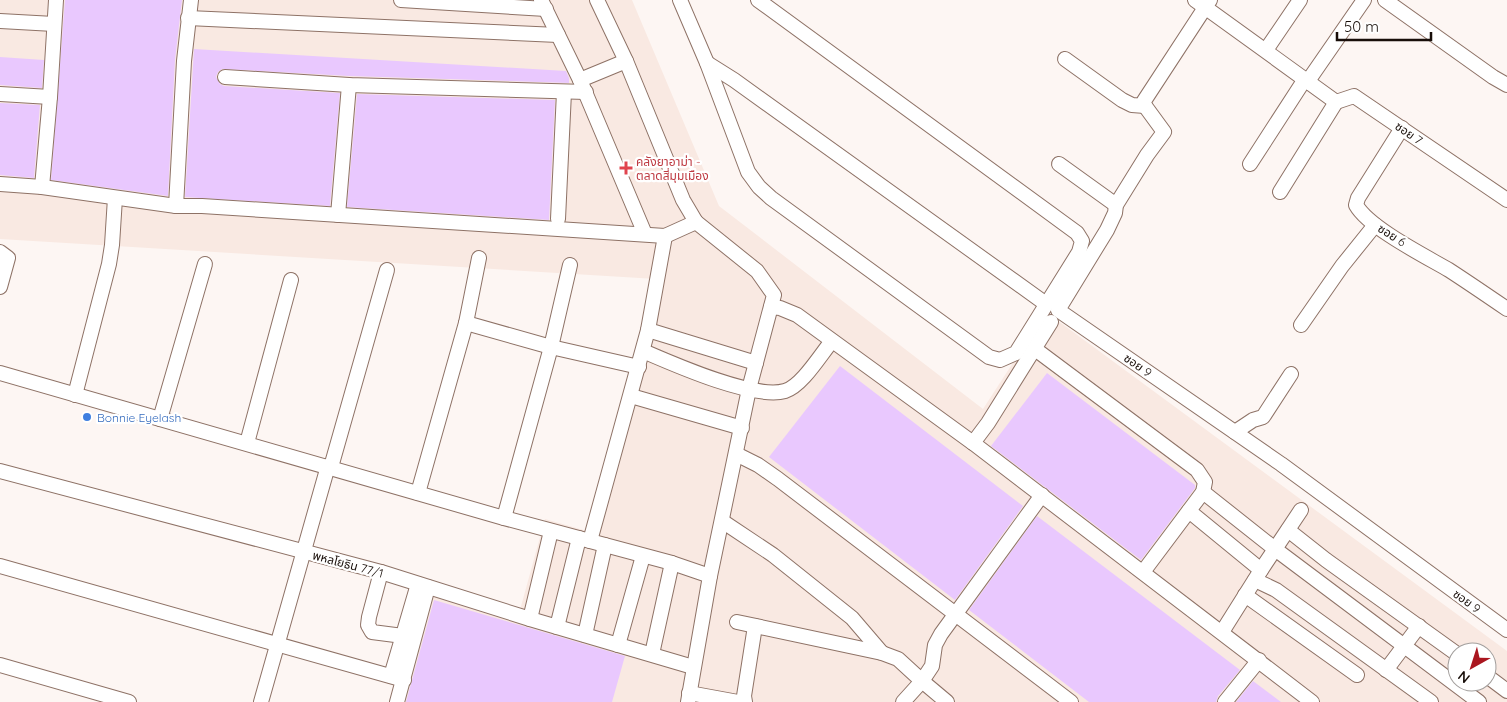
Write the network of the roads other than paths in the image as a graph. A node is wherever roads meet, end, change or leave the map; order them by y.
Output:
1 (56, 0) edge
2 (190, 0) edge
3 (401, 0) edge
4 (598, 0) edge
5 (680, 0) edge
6 (758, 0) edge
7 (1300, 0) edge
8 (1364, 0) edge
9 (1389, 1) edge
10 (1203, 2) edge
11 (543, 5) edge
12 (188, 18) junction
13 (0, 21) edge
14 (54, 24) junction
15 (558, 35) junction
16 (1266, 50) junction
17 (1065, 58) dead end
18 (626, 61) junction
19 (707, 63) junction
20 (225, 77) dead end
21 (1307, 80) junction
22 (349, 85) junction
23 (1507, 85) edge
24 (583, 86) junction
25 (564, 92) junction
26 (0, 94) edge
27 (50, 97) junction
28 (1336, 102) junction
29 (1145, 106) junction
30 (1402, 128) junction
31 (1060, 164) dead end
32 (1250, 164) dead end
33 (0, 184) edge
34 (42, 187) junction
35 (1280, 192) dead end
36 (115, 198) junction
37 (1507, 200) edge
38 (1116, 205) junction
39 (176, 206) junction
40 (338, 215) junction
41 (558, 219) dead end
42 (696, 222) junction
43 (1375, 225) junction
44 (645, 234) junction
45 (665, 236) junction
46 (0, 252) edge
47 (478, 258) dead end
48 (205, 264) dead end
49 (570, 265) dead end
50 (387, 270) dead end
51 (291, 280) dead end
52 (0, 288) edge
53 (1046, 304) junction
54 (771, 307) junction
55 (1507, 309) edge
56 (1051, 322) dead end
57 (466, 323) junction
58 (1301, 325) dead end
59 (648, 330) junction
60 (832, 341) junction
61 (551, 347) junction
62 (1035, 349) junction
63 (643, 351) junction
64 (756, 363) junction
65 (639, 367) junction
66 (0, 373) edge
67 (1292, 374) dead end
68 (749, 389) junction
69 (75, 395) junction
70 (631, 396) junction
71 (160, 419) junction
72 (742, 428) junction
73 (1235, 432) junction
74 (973, 443) junction
75 (247, 444) junction
76 (736, 454) junction
77 (329, 467) junction
78 (0, 471) edge
79 (1203, 492) junction
80 (418, 494) junction
81 (1042, 495) junction
82 (1301, 510) dead end
83 (1189, 512) junction
84 (504, 518) junction
85 (722, 521) junction
86 (1288, 530) junction
87 (551, 531) junction
88 (584, 540) junction
89 (605, 545) junction
90 (1275, 549) junction
91 (304, 552) junction
92 (643, 556) junction
93 (672, 563) junction
94 (0, 566) edge
95 (382, 572) junction
96 (1143, 572) junction
97 (1258, 575) junction
98 (710, 576) junction
99 (423, 585) junction
100 (1245, 595) junction
101 (954, 614) junction
102 (530, 619) junction
103 (738, 622) dead end
104 (755, 626) junction
105 (1419, 626) junction
106 (558, 627) junction
107 (1507, 630) edge
108 (1222, 632) junction
109 (585, 635) junction
110 (403, 636) junction
111 (277, 644) junction
112 (618, 645) junction
113 (1404, 646) junction
114 (1447, 647) edge
115 (882, 653) junction
116 (652, 654) junction
117 (1259, 660) junction
118 (0, 665) edge
119 (693, 667) junction
120 (1386, 670) junction
121 (1357, 675) dead end
122 (397, 678) junction
123 (922, 681) junction
124 (689, 697) edge
125 (129, 702) edge
126 (261, 702) edge
127 (397, 702) edge
128 (738, 702) edge
129 (745, 702) edge
130 (903, 702) edge
131 (947, 702) edge
132 (1071, 702) edge
133 (1226, 702) edge
134 (1312, 702) edge
135 (1431, 702) edge
136 (1479, 702) edge

1 - 14 street
2 - 12 street
3 - 11 street
4 - 18 street
5 - 19 street
6 - 53 street
7 - 16 street
8 - 21 street
9 - 23 street
10 - 16 street
10 - 29 street
11 - 15 street
12 - 15 street
12 - 39 street
13 - 14 street
14 - 27 street
15 - 24 street
16 - 21 street
17 - 29 street
18 - 24 street
18 - 42 street
19 - 53 street
19 - 53 street
20 - 22 street
21 - 28 street
21 - 32 street
22 - 25 street
22 - 40 street
24 - 25 street
24 - 44 street
25 - 41 street
26 - 27 street
27 - 34 street
28 - 30 street, ซอย 7
28 - 35 street
29 - 38 street, ซอย 9
30 - 37 street, ซอย 7
30 - 43 street, ซอย 6
31 - 38 street
33 - 34 street
34 - 36 street
36 - 39 street
36 - 69 street
38 - 73 street, ซอย 9
39 - 40 street
40 - 44 street
42 - 45 street
42 - 54 street
43 - 55 street, ซอย 6
43 - 58 street
44 - 45 street
45 - 59 street
46 - 52 street
47 - 57 street
48 - 71 street
49 - 61 street
50 - 77 street
51 - 75 street
54 - 60 street
54 - 64 street
56 - 62 street
57 - 61 street
57 - 80 street
59 - 63 street
59 - 64 street
60 - 68 street
60 - 74 street
61 - 65 street
61 - 84 street
62 - 74 street
62 - 79 street
63 - 65 street
63 - 68 street
64 - 68 street
65 - 70 street
66 - 69 street
67 - 73 street
68 - 72 street
69 - 71 street
70 - 72 street
70 - 88 street
71 - 75 street
72 - 76 street
73 - 107 street, ซอย 9
74 - 81 street
75 - 77 street
76 - 85 street
76 - 101 street
77 - 80 street
77 - 91 street
78 - 91 street, พหลโยธิน 77/1
79 - 83 street
79 - 90 street
80 - 84 street
81 - 96 street
81 - 101 street
82 - 86 street
83 - 96 street
83 - 97 street
84 - 87 street
85 - 98 street
85 - 115 street
86 - 90 street
86 - 105 street
87 - 88 street
87 - 102 street
88 - 89 street
88 - 106 street
89 - 92 street
89 - 109 street
90 - 97 street
90 - 113 street
91 - 95 street, พหลโยธิน 77/1
91 - 111 street
92 - 93 street
92 - 112 street
93 - 98 street
93 - 116 street
94 - 111 street
95 - 99 street, พหลโยธิน 77/1
95 - 110 street
96 - 108 street
97 - 100 street
97 - 120 street
98 - 119 street
99 - 102 street, พหลโยธิน 77/1
99 - 110 street
99 - 122 street
100 - 108 street
100 - 121 street
101 - 123 street
101 - 132 street
102 - 106 street, พหลโยธิน 77/1
103 - 104 street
104 - 115 street
104 - 129 street
105 - 113 street
105 - 114 street
106 - 109 street, พหลโยธิน 77/1
108 - 117 street
109 - 112 street, พหลโยธิน 77/1
110 - 122 street
111 - 122 street
111 - 126 street
112 - 116 street, พหลโยธิน 77/1
113 - 120 street
113 - 136 street
115 - 123 street
116 - 119 street, พหลโยธิน 77/1
117 - 133 street
117 - 134 street
118 - 125 street
119 - 124 street
120 - 135 street
122 - 127 street
123 - 130 street
123 - 131 street
124 - 128 street

